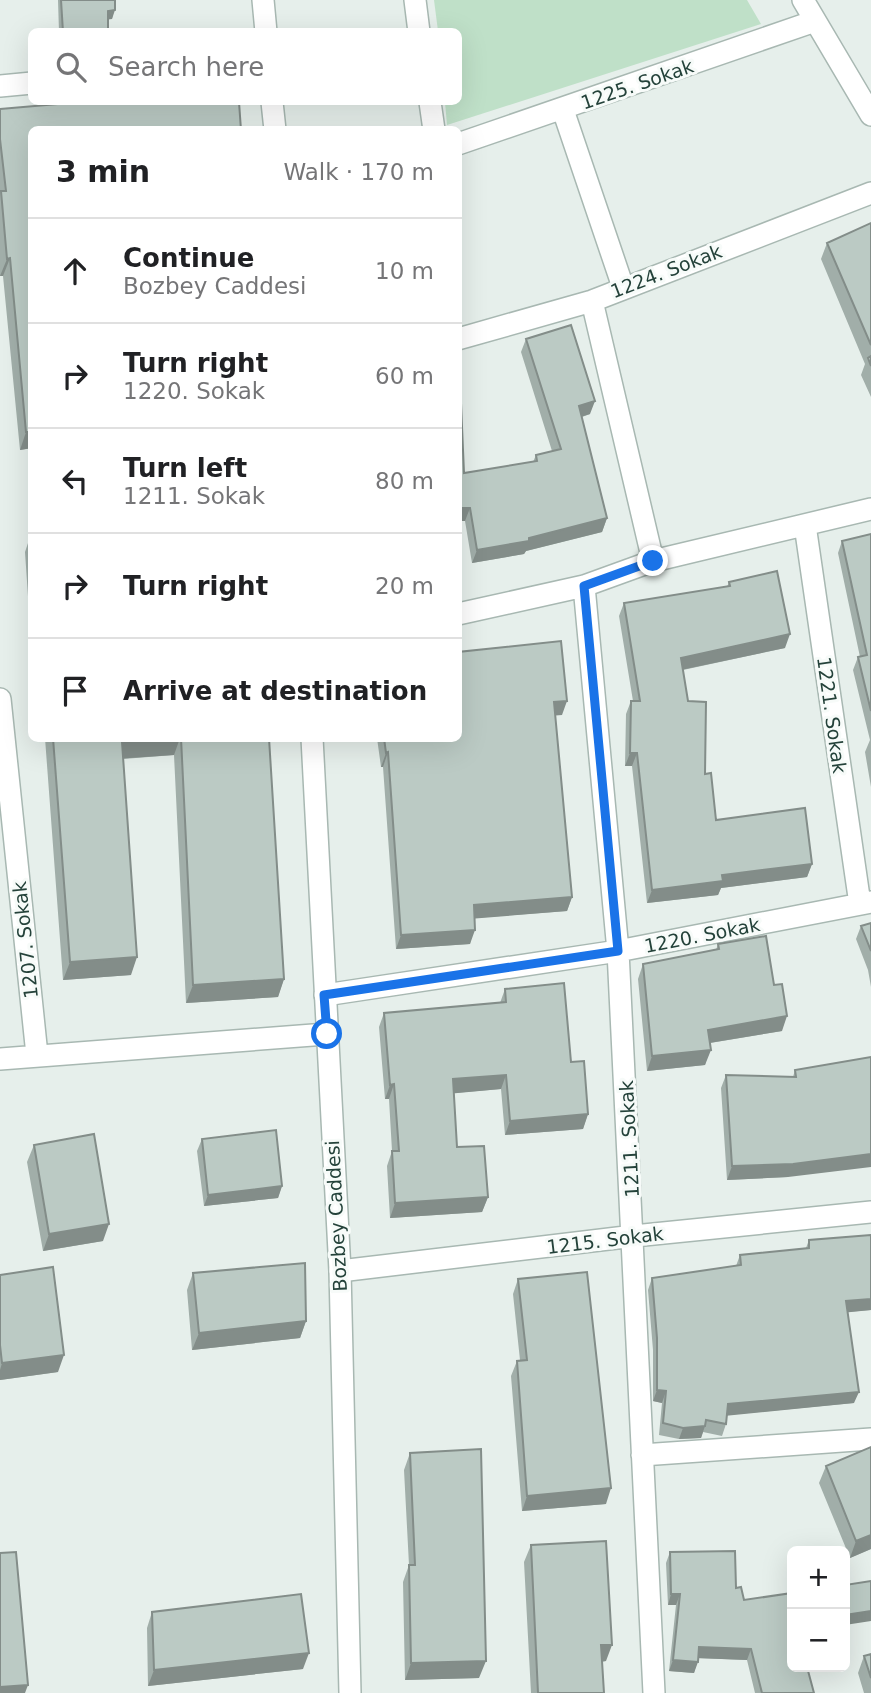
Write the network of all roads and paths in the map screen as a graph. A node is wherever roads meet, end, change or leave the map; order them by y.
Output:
1 (263, 0) edge
2 (415, 0) edge
3 (803, 0) edge
4 (816, 21) junction
5 (266, 28) edge
6 (418, 28) edge
7 (0, 79) edge
8 (28, 82) edge
9 (272, 105) edge
10 (430, 105) edge
11 (563, 110) junction
12 (871, 115) edge
13 (275, 126) edge
14 (433, 126) edge
15 (462, 143) edge
16 (871, 193) edge
17 (623, 287) junction
18 (592, 301) junction
19 (462, 339) edge
20 (871, 509) edge
21 (804, 525) junction
22 (653, 561) junction
23 (584, 586) junction
24 (462, 613) edge
25 (0, 699) edge
26 (312, 742) edge
27 (865, 903) edge
28 (618, 951) junction
29 (324, 995) junction
30 (327, 1034) junction
31 (37, 1055) junction
32 (0, 1059) edge
33 (871, 1212) edge
34 (634, 1236) junction
35 (340, 1271) junction
36 (871, 1439) edge
37 (642, 1455) junction
38 (350, 1693) edge
39 (654, 1693) edge

1 - 5 street
2 - 6 street
3 - 4 street
4 - 11 street, 1225. Sokak
4 - 12 street
7 - 8 street
9 - 13 street
10 - 14 street
11 - 15 street, 1225. Sokak
11 - 17 street
16 - 17 street, 1224. Sokak
17 - 18 street, 1224. Sokak
18 - 19 street, 1224. Sokak
18 - 22 street
20 - 21 street
21 - 22 street
21 - 27 street, 1221. Sokak
22 - 23 street
23 - 24 street
23 - 28 street, 1211. Sokak
25 - 31 street, 1207. Sokak
26 - 29 street, Bozbey Caddesi
27 - 28 street, 1220. Sokak
28 - 29 street, 1220. Sokak
28 - 34 street, 1211. Sokak
29 - 30 street, Bozbey Caddesi
30 - 31 street
30 - 35 street, Bozbey Caddesi
31 - 32 street
33 - 34 street, 1215. Sokak
34 - 35 street, 1215. Sokak
34 - 37 street, 1211. Sokak
35 - 38 street, Bozbey Caddesi
36 - 37 street
37 - 39 street, 1211. Sokak

